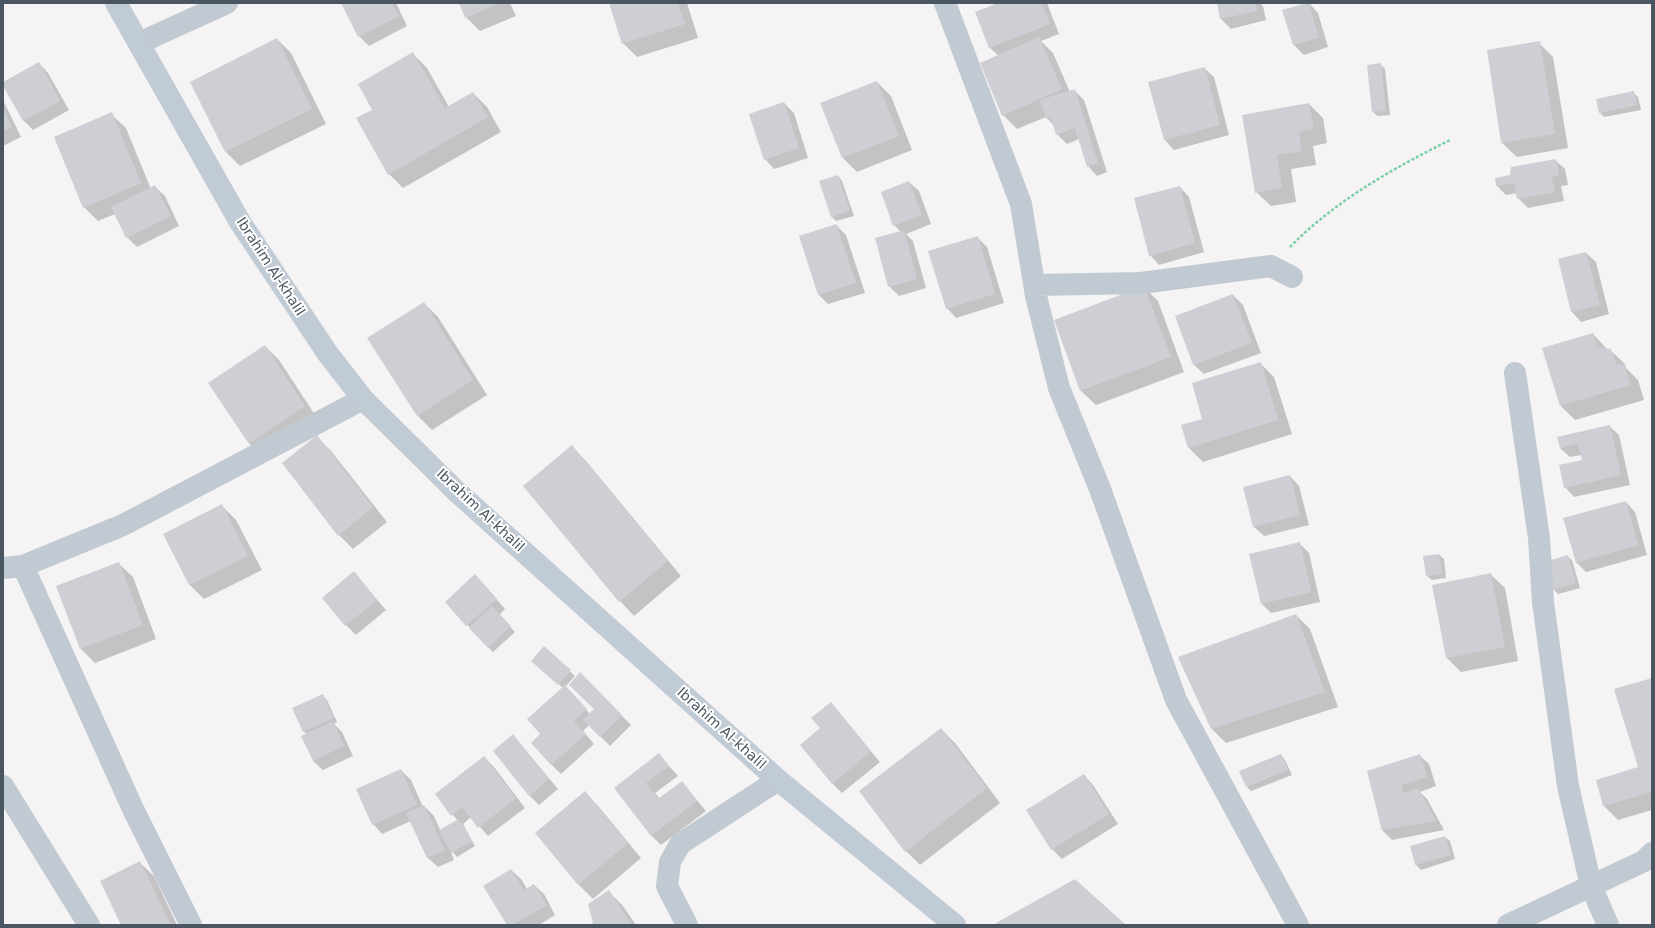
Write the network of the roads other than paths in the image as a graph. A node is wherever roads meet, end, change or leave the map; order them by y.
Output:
1 (116, 3) edge
2 (227, 3) edge
3 (945, 3) edge
4 (139, 43) junction
5 (1292, 277) dead end
6 (1035, 285) junction
7 (1515, 373) dead end
8 (363, 399) junction
9 (13, 567) edge
10 (778, 780) junction
11 (3, 786) edge
12 (1652, 853) edge
13 (1591, 886) junction
14 (89, 925) edge
15 (191, 925) edge
16 (688, 925) edge
17 (955, 925) edge
18 (1298, 925) edge
19 (1508, 925) edge
20 (1608, 925) edge

1 - 4 street, Ibrahim Al-khalil
2 - 4 street
3 - 6 street
4 - 8 street, Ibrahim Al-khalil
5 - 6 street
6 - 18 street
7 - 13 street
8 - 9 street
8 - 10 street, Ibrahim Al-khalil
9 - 15 street
10 - 16 street
10 - 17 street, Ibrahim Al-khalil
11 - 14 street
12 - 13 street
13 - 19 street
13 - 20 street

